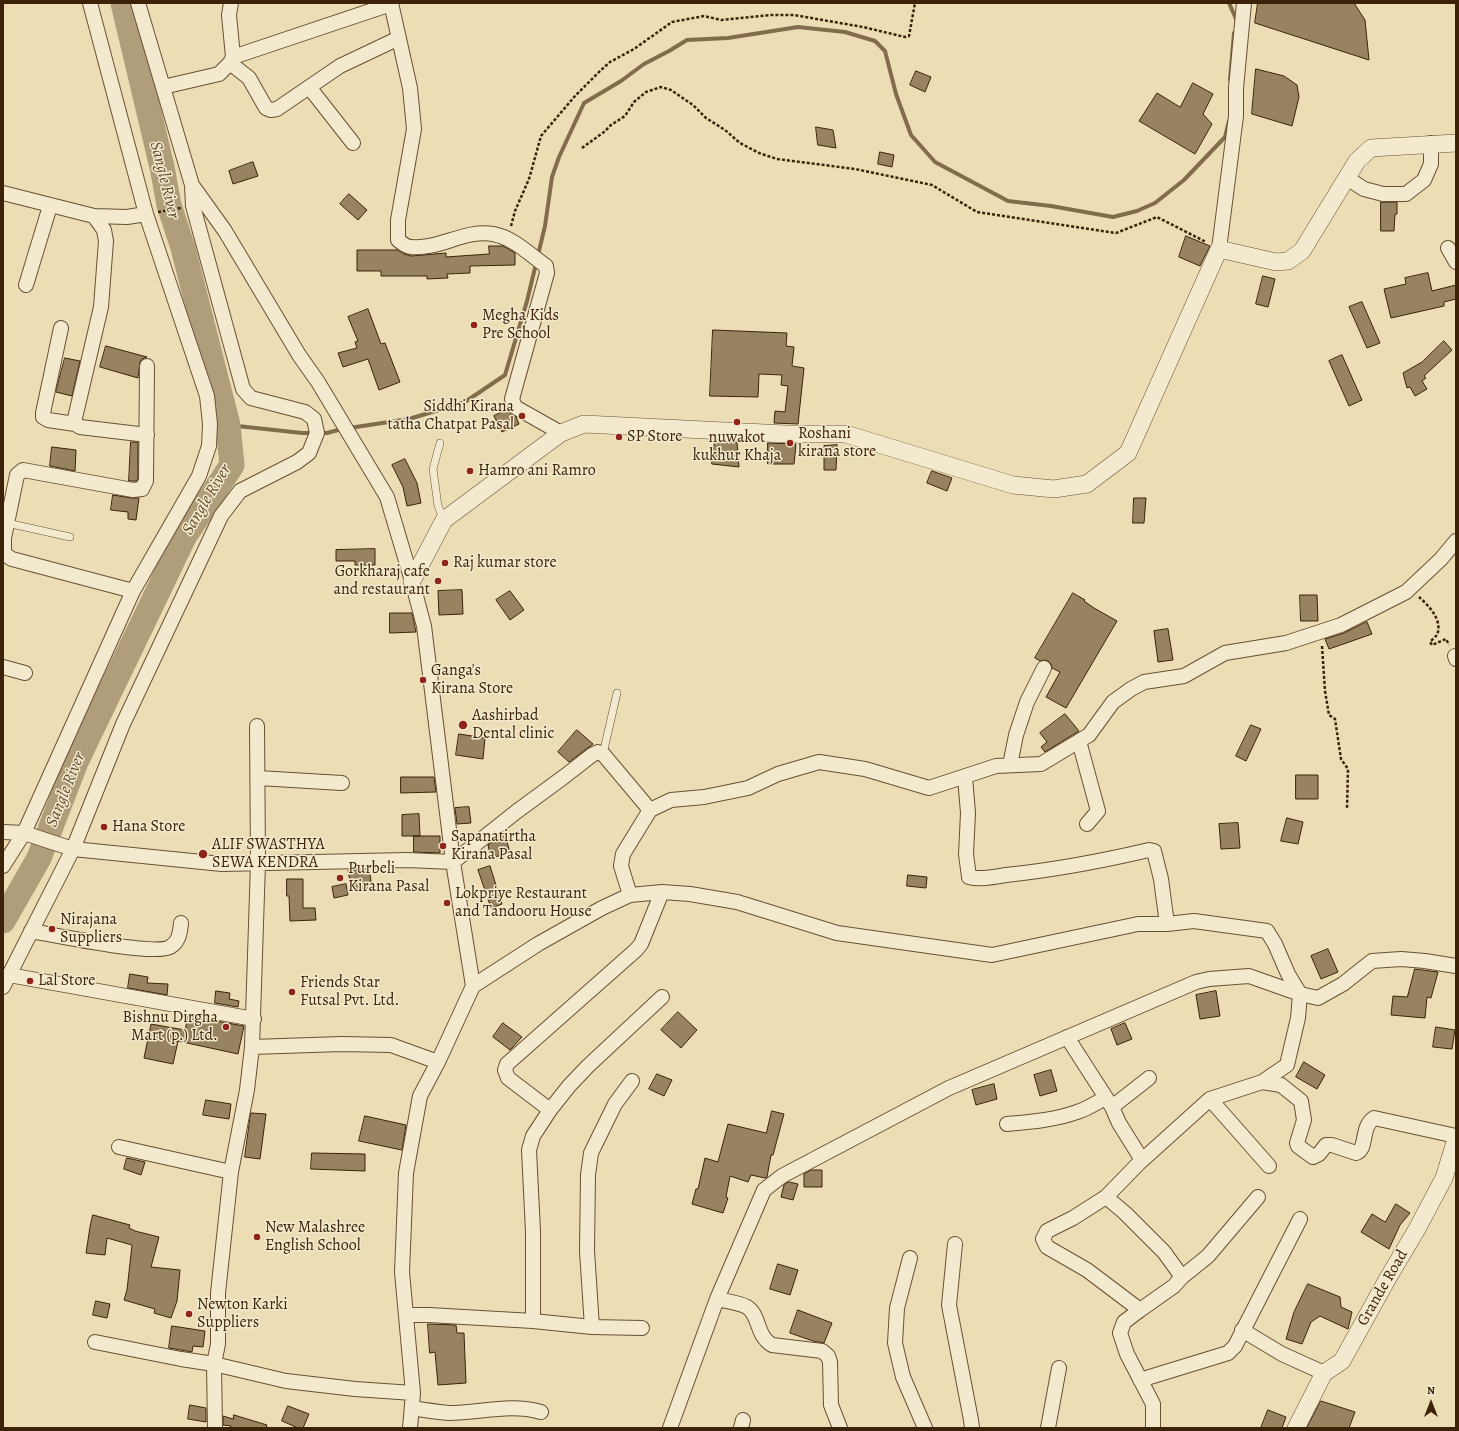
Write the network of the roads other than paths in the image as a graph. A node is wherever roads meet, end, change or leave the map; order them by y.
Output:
1 (90, 3) edge
2 (138, 3) edge
3 (231, 3) edge
4 (391, 3) edge
5 (1244, 3) edge
6 (399, 38) junction
7 (231, 60) junction
8 (163, 87) junction
9 (309, 87) junction
10 (1456, 143) edge
11 (352, 144) dead end
12 (1430, 144) junction
13 (1347, 178) junction
14 (192, 185) junction
15 (3, 193) edge
16 (50, 206) junction
17 (146, 214) junction
18 (94, 216) junction
19 (1448, 248) dead end
20 (1219, 249) junction
21 (1456, 262) edge
22 (26, 285) dead end
23 (61, 328) dead end
24 (147, 366) dead end
25 (75, 424) junction
26 (561, 433) junction
27 (147, 435) junction
28 (440, 443) dead end
29 (444, 520) junction
30 (7, 523) junction
31 (70, 537) dead end
32 (1456, 541) edge
33 (412, 581) junction
34 (133, 591) junction
35 (3, 667) edge
36 (1044, 668) dead end
37 (25, 673) dead end
38 (617, 694) dead end
39 (257, 726) dead end
40 (1079, 741) junction
41 (603, 754) junction
42 (1010, 765) junction
43 (965, 777) junction
44 (258, 778) junction
45 (342, 783) dead end
46 (650, 810) junction
47 (1088, 824) dead end
48 (3, 832) edge
49 (28, 834) junction
50 (68, 848) junction
51 (453, 862) junction
52 (258, 863) junction
53 (3, 866) edge
54 (662, 892) junction
55 (630, 895) junction
56 (181, 923) dead end
57 (1167, 924) junction
58 (31, 931) junction
59 (1456, 966) edge
60 (6, 981) edge
61 (473, 986) junction
62 (1300, 994) junction
63 (662, 998) dead end
64 (254, 1019) junction
65 (1067, 1037) junction
66 (252, 1047) junction
67 (438, 1062) junction
68 (1149, 1078) dead end
69 (632, 1081) dead end
70 (1262, 1082) junction
71 (1210, 1099) junction
72 (1108, 1102) junction
73 (550, 1110) junction
74 (1007, 1124) dead end
75 (1456, 1136) edge
76 (1456, 1139) edge
77 (119, 1147) dead end
78 (1142, 1160) junction
79 (1269, 1166) dead end
80 (231, 1172) junction
81 (1106, 1197) junction
82 (1258, 1197) dead end
83 (1300, 1219) dead end
84 (954, 1244) dead end
85 (910, 1258) dead end
86 (1182, 1277) junction
87 (717, 1299) junction
88 (1140, 1310) junction
89 (406, 1315) junction
90 (533, 1321) junction
91 (592, 1327) junction
92 (642, 1328) dead end
93 (1242, 1330) junction
94 (95, 1342) dead end
95 (214, 1364) junction
96 (1059, 1368) dead end
97 (1324, 1373) junction
98 (1140, 1380) junction
99 (413, 1393) junction
100 (412, 1408) junction
101 (541, 1412) dead end
102 (215, 1428) edge
103 (410, 1428) edge
104 (670, 1428) edge
105 (840, 1428) edge
106 (925, 1428) edge
107 (972, 1428) edge
108 (1048, 1428) edge
109 (1153, 1428) edge
110 (1296, 1428) edge

1 - 17 street
2 - 8 street
3 - 7 street
4 - 6 street
4 - 7 street
5 - 20 street
6 - 9 street
6 - 26 street
7 - 8 street
7 - 9 street
8 - 14 street
9 - 11 street
10 - 12 street
12 - 13 street
12 - 13 street
13 - 20 street
14 - 33 street
14 - 50 street
15 - 16 street
16 - 18 street
16 - 22 street
17 - 18 street
17 - 34 street
18 - 25 street
19 - 21 street
20 - 26 street
23 - 25 street
24 - 27 street
25 - 27 street
26 - 29 street
27 - 30 street
28 - 29 lane
29 - 33 street
30 - 31 lane
30 - 34 street
32 - 40 street
33 - 51 street
34 - 49 street
35 - 37 street
36 - 42 street
38 - 41 lane
39 - 44 street
40 - 42 street
40 - 47 street
41 - 46 street
41 - 51 street
42 - 43 street
43 - 46 street
43 - 57 street
44 - 45 street
44 - 52 street
46 - 55 street
48 - 49 street
49 - 50 street
49 - 53 street
50 - 52 street
50 - 58 street
51 - 52 street
51 - 61 street
52 - 64 street
54 - 55 street
54 - 57 street
54 - 73 street
55 - 61 street
56 - 58 street
57 - 62 street
58 - 60 street
59 - 62 street
60 - 64 street
61 - 67 street
62 - 65 street
62 - 70 street
63 - 73 street
64 - 66 street
65 - 72 street
65 - 87 street
66 - 67 street
66 - 80 street
67 - 89 street
68 - 72 street
69 - 91 street
70 - 71 street
70 - 75 street
71 - 78 street
71 - 79 street
72 - 74 street
72 - 78 street
73 - 90 street
76 - 97 street, Grande Road
77 - 80 street
78 - 81 street
80 - 95 street
81 - 86 street
81 - 88 street
82 - 86 street
83 - 93 street
84 - 107 street
85 - 106 street
86 - 88 street
87 - 104 street
87 - 105 street
88 - 98 street
89 - 90 street
89 - 99 street
90 - 91 street
91 - 92 street
93 - 97 street
93 - 98 street
94 - 95 street
95 - 99 street
95 - 102 street
96 - 108 street
97 - 110 street, Grande Road
98 - 109 street
99 - 100 street
100 - 101 street
100 - 103 street

